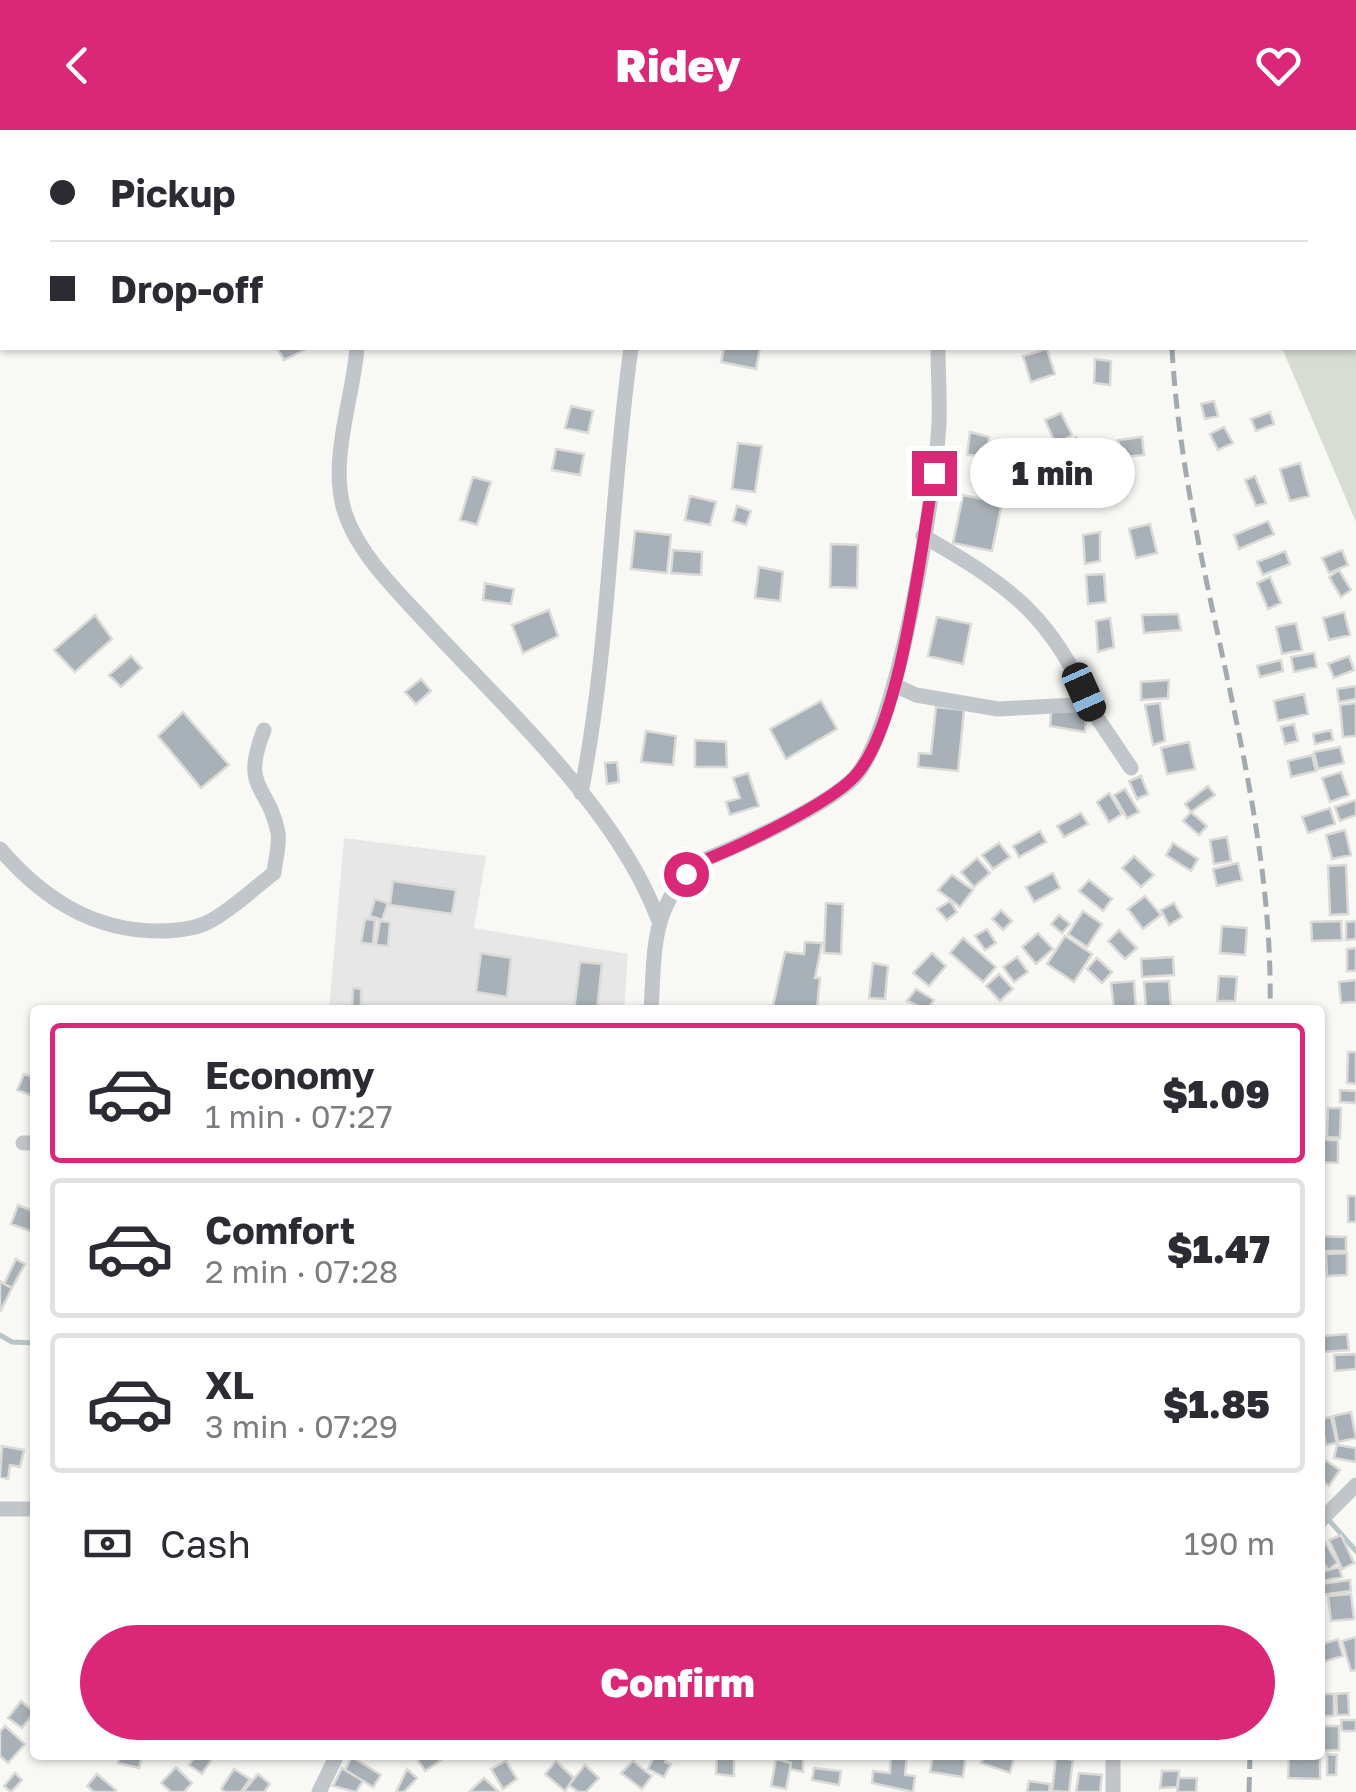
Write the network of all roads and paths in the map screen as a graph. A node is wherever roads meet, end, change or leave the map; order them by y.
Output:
1 (357, 350) edge
2 (631, 350) edge
3 (938, 350) edge
4 (923, 536) junction
5 (894, 685) junction
6 (1094, 714) junction
7 (264, 730) dead end
8 (1130, 768) dead end
9 (580, 793) junction
10 (0, 849) edge
11 (658, 918) junction
12 (650, 1005) edge
13 (1356, 1486) edge
14 (0, 1509) edge
15 (29, 1509) dead end
16 (1325, 1515) edge
17 (335, 1760) edge
18 (1113, 1760) edge
19 (319, 1792) edge
20 (1113, 1792) edge

1 - 9 street
2 - 9 street
3 - 4 street
4 - 5 street
4 - 6 street
5 - 6 street
5 - 11 street
6 - 8 street
7 - 10 street
9 - 11 street
11 - 12 street
13 - 16 street
14 - 15 street
17 - 19 street
18 - 20 street

